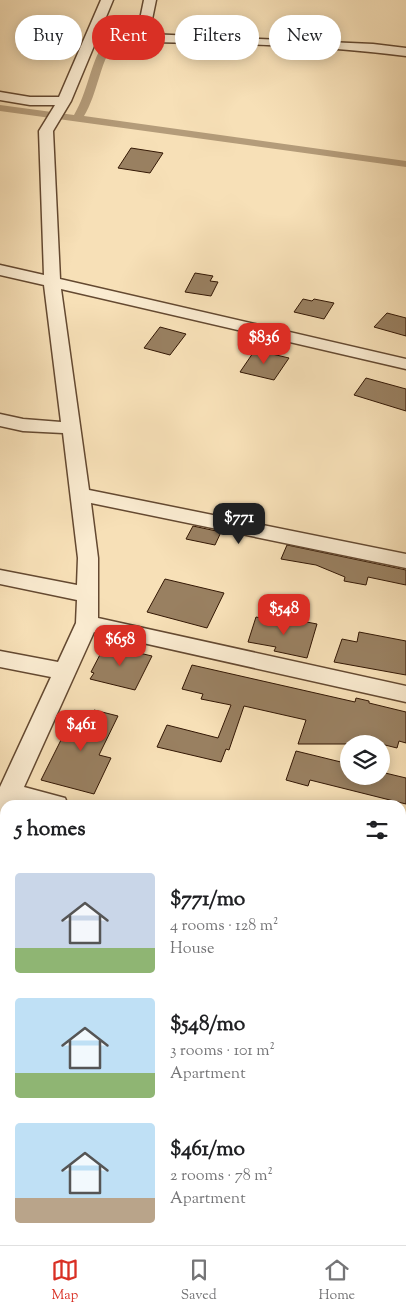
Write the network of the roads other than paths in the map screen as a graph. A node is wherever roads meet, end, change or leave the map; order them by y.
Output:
1 (107, 0) edge
2 (150, 0) edge
3 (147, 15) edge
4 (91, 37) joint
5 (165, 38) edge
6 (406, 52) edge
7 (0, 96) edge
8 (63, 102) junction
9 (0, 270) edge
10 (52, 282) junction
11 (406, 364) edge
12 (0, 420) edge
13 (71, 428) junction
14 (80, 495) junction
15 (406, 561) edge
16 (0, 577) edge
17 (88, 595) junction
18 (87, 623) junction
19 (0, 659) edge
20 (65, 672) junction
21 (406, 694) edge
22 (6, 800) edge

1 - 4 street
2 - 3 street
4 - 8 street
5 - 6 street
7 - 8 street
8 - 10 street
9 - 10 street
10 - 11 street
10 - 13 street
12 - 13 street
13 - 14 street
14 - 15 street
14 - 17 street
16 - 17 street
17 - 18 street
18 - 20 street
18 - 21 street
19 - 20 street
20 - 22 street

